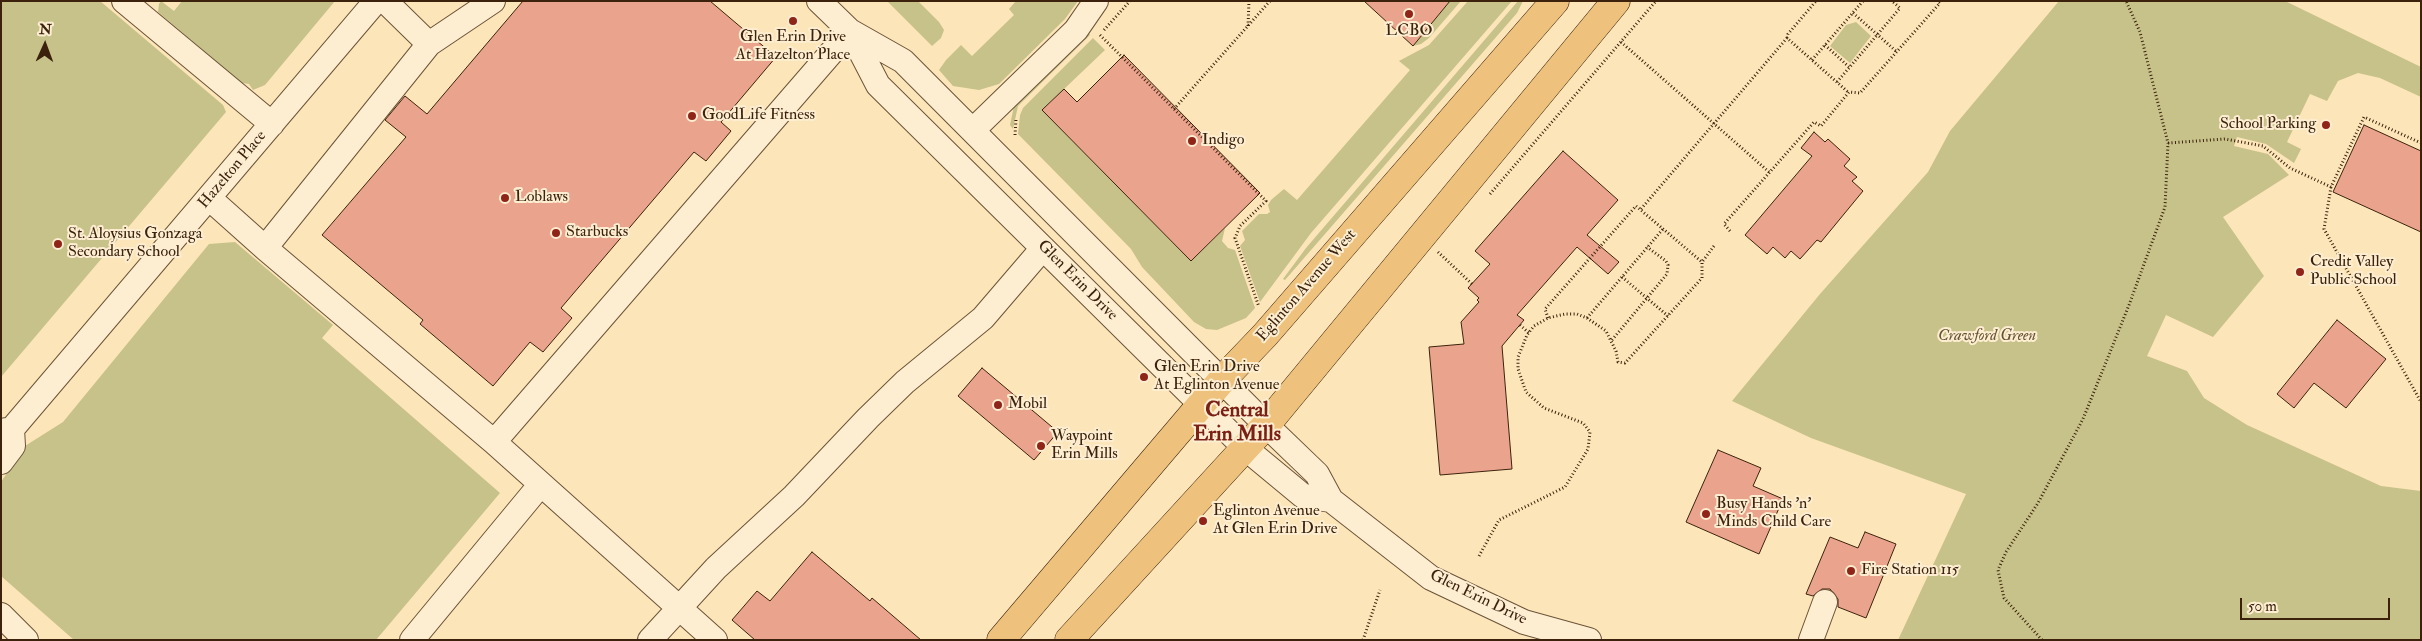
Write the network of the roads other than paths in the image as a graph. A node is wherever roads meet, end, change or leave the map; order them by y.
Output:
1 (124, 1) edge
2 (376, 1) edge
3 (385, 1) edge
4 (493, 1) edge
5 (820, 1) edge
6 (1096, 1) edge
7 (1555, 1) edge
8 (1616, 1) edge
9 (850, 31) junction
10 (429, 44) junction
11 (272, 124) junction
12 (973, 130) junction
13 (209, 198) junction
14 (265, 248) junction
15 (1043, 248) junction
16 (1222, 380) junction
17 (1201, 405) junction
18 (1266, 425) junction
19 (6, 430) edge
20 (494, 442) junction
21 (1245, 448) junction
22 (1, 462) edge
23 (541, 484) junction
24 (1331, 500) junction
25 (1825, 602) dead end
26 (678, 608) junction
27 (1, 615) edge
28 (26, 640) edge
29 (412, 640) edge
30 (650, 640) edge
31 (715, 640) edge
32 (1001, 640) edge
33 (1069, 640) edge
34 (1589, 640) edge
35 (1810, 640) edge

1 - 11 street
2 - 11 street, Hazelton Place
3 - 10 street
4 - 10 street
5 - 9 street, Glen Erin Drive
6 - 12 street
7 - 16 main road, Eglinton Avenue West
8 - 18 main road
9 - 12 street, Glen Erin Drive
9 - 15 street, Glen Erin Drive
9 - 20 street
10 - 14 street
11 - 13 street, Hazelton Place
12 - 16 street, Glen Erin Drive
13 - 14 street
13 - 19 street, Hazelton Place
14 - 20 street
15 - 17 street, Glen Erin Drive
15 - 26 street
16 - 17 main road, Eglinton Avenue West
16 - 18 street, Glen Erin Drive
17 - 21 street, Glen Erin Drive
17 - 32 main road, Eglinton Avenue West
18 - 21 main road
18 - 24 street, Glen Erin Drive
19 - 22 street, Hazelton Place
20 - 23 street
21 - 24 street, Glen Erin Drive
21 - 33 main road
23 - 26 street
23 - 29 street
24 - 34 street, Glen Erin Drive
25 - 35 street
26 - 30 street
26 - 31 street
27 - 28 street

